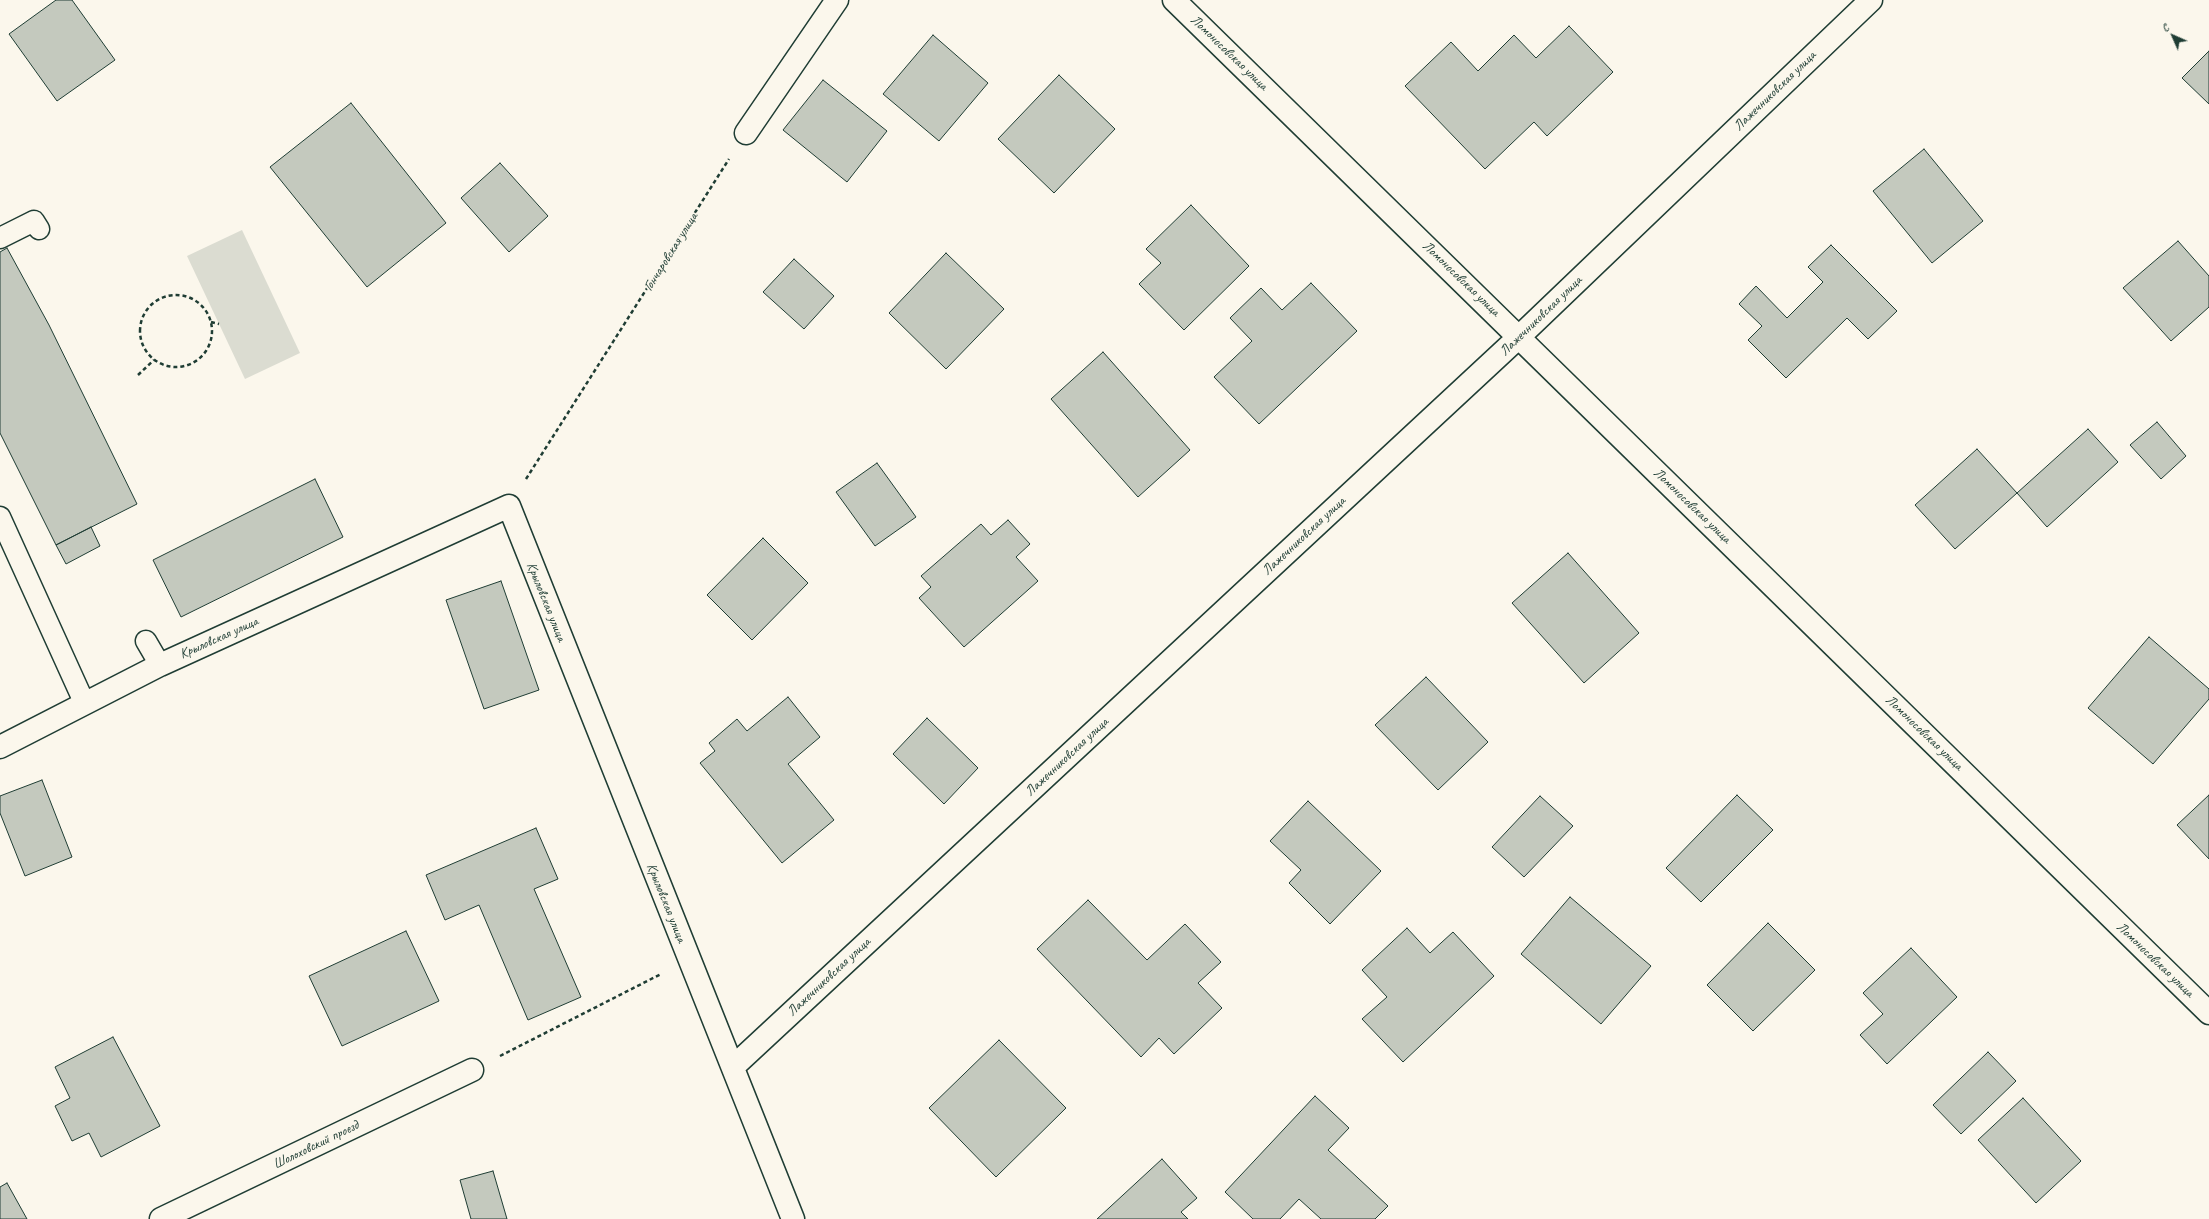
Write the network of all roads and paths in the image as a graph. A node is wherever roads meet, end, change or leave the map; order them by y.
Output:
1 (837, 0) edge
2 (1174, 0) edge
3 (1871, 0) edge
4 (746, 134) joint
5 (39, 229) dead end
6 (0, 238) edge
7 (211, 322) junction
8 (219, 324) dead end
9 (1520, 336) junction
10 (154, 360) junction
11 (138, 375) dead end
12 (509, 506) junction
13 (0, 517) edge
14 (146, 641) dead end
15 (160, 665) junction
16 (84, 702) junction
17 (0, 747) edge
18 (688, 960) junction
19 (2209, 1013) edge
20 (732, 1067) junction
21 (472, 1070) joint
22 (161, 1219) edge
23 (793, 1219) edge

1 - 4 street
2 - 9 street, Ломоносовская улица
3 - 9 street, Лажечниковская улица
4 - 12 path, Гончаровская улица
5 - 6 lane
7 - 8 path
7 - 10 path
7 - 10 path
9 - 19 street, Ломоносовская улица
9 - 20 street, Лажечниковская улица
10 - 11 path
12 - 15 street, Крыловская улица
12 - 18 street, Крыловская улица
13 - 16 lane
14 - 15 lane
15 - 16 street, Крыловская улица
16 - 17 street, Крыловская улица
18 - 20 street, Крыловская улица
18 - 21 path
20 - 23 street, Крыловская улица
21 - 22 street, Шолоховский проезд

